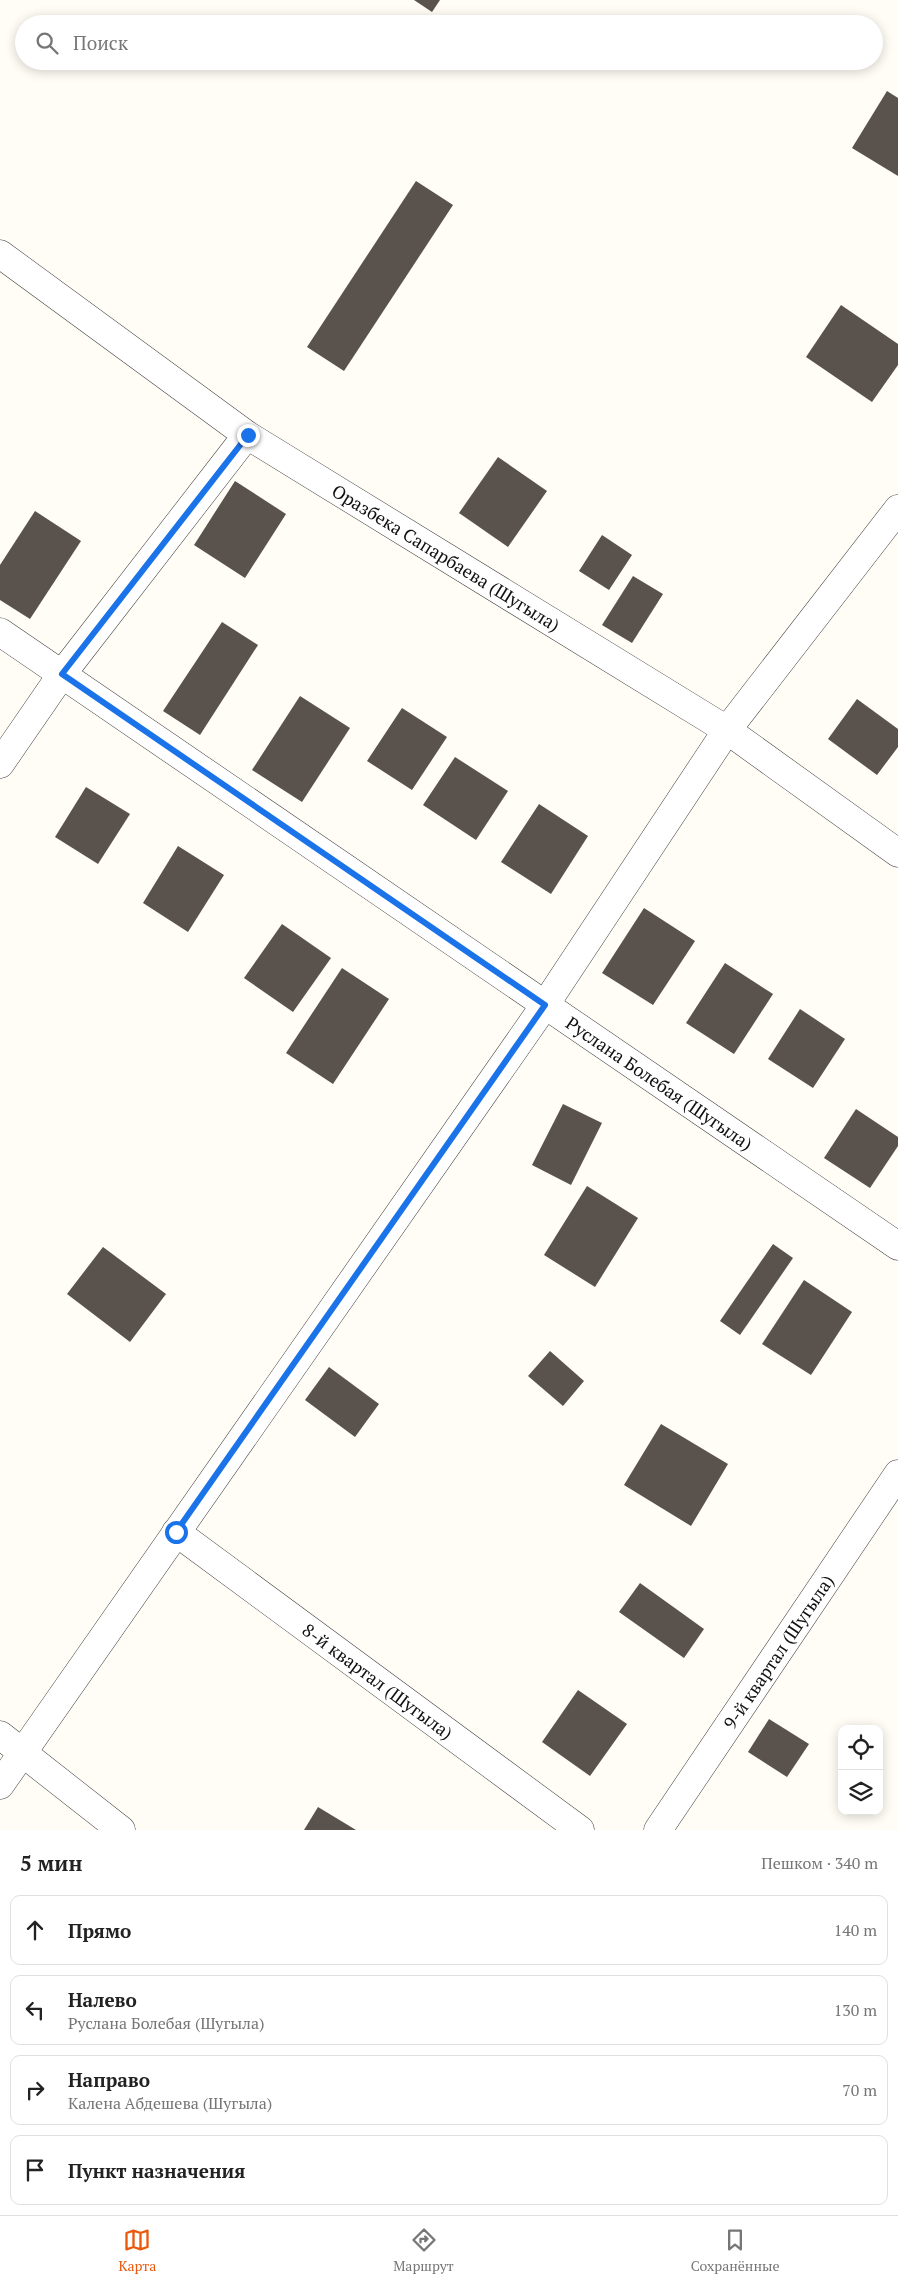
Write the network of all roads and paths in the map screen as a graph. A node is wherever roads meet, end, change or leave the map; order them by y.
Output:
1 (0, 254) edge
2 (248, 435) junction
3 (898, 509) edge
4 (0, 632) edge
5 (62, 674) junction
6 (727, 730) junction
7 (0, 764) edge
8 (898, 853) edge
9 (545, 1005) junction
10 (898, 1246) edge
11 (898, 1474) edge
12 (176, 1532) junction
13 (0, 1735) edge
14 (23, 1751) junction
15 (0, 1785) edge
16 (121, 1830) edge
17 (580, 1830) edge
18 (658, 1830) edge

1 - 2 street, Оразбека Сапарбаева (Шугыла)
2 - 5 street
2 - 6 street, Оразбека Сапарбаева (Шугыла)
3 - 6 street
4 - 5 street, Руслана Болебая (Шугыла)
5 - 7 street
5 - 9 street, Руслана Болебая (Шугыла)
6 - 8 street, Оразбека Сапарбаева (Шугыла)
6 - 9 street
9 - 10 street, Руслана Болебая (Шугыла)
9 - 12 street
11 - 18 street, 9-й квартал (Шугыла)
12 - 14 street
12 - 17 street, 8-й квартал (Шугыла)
13 - 14 street
14 - 15 street
14 - 16 street

